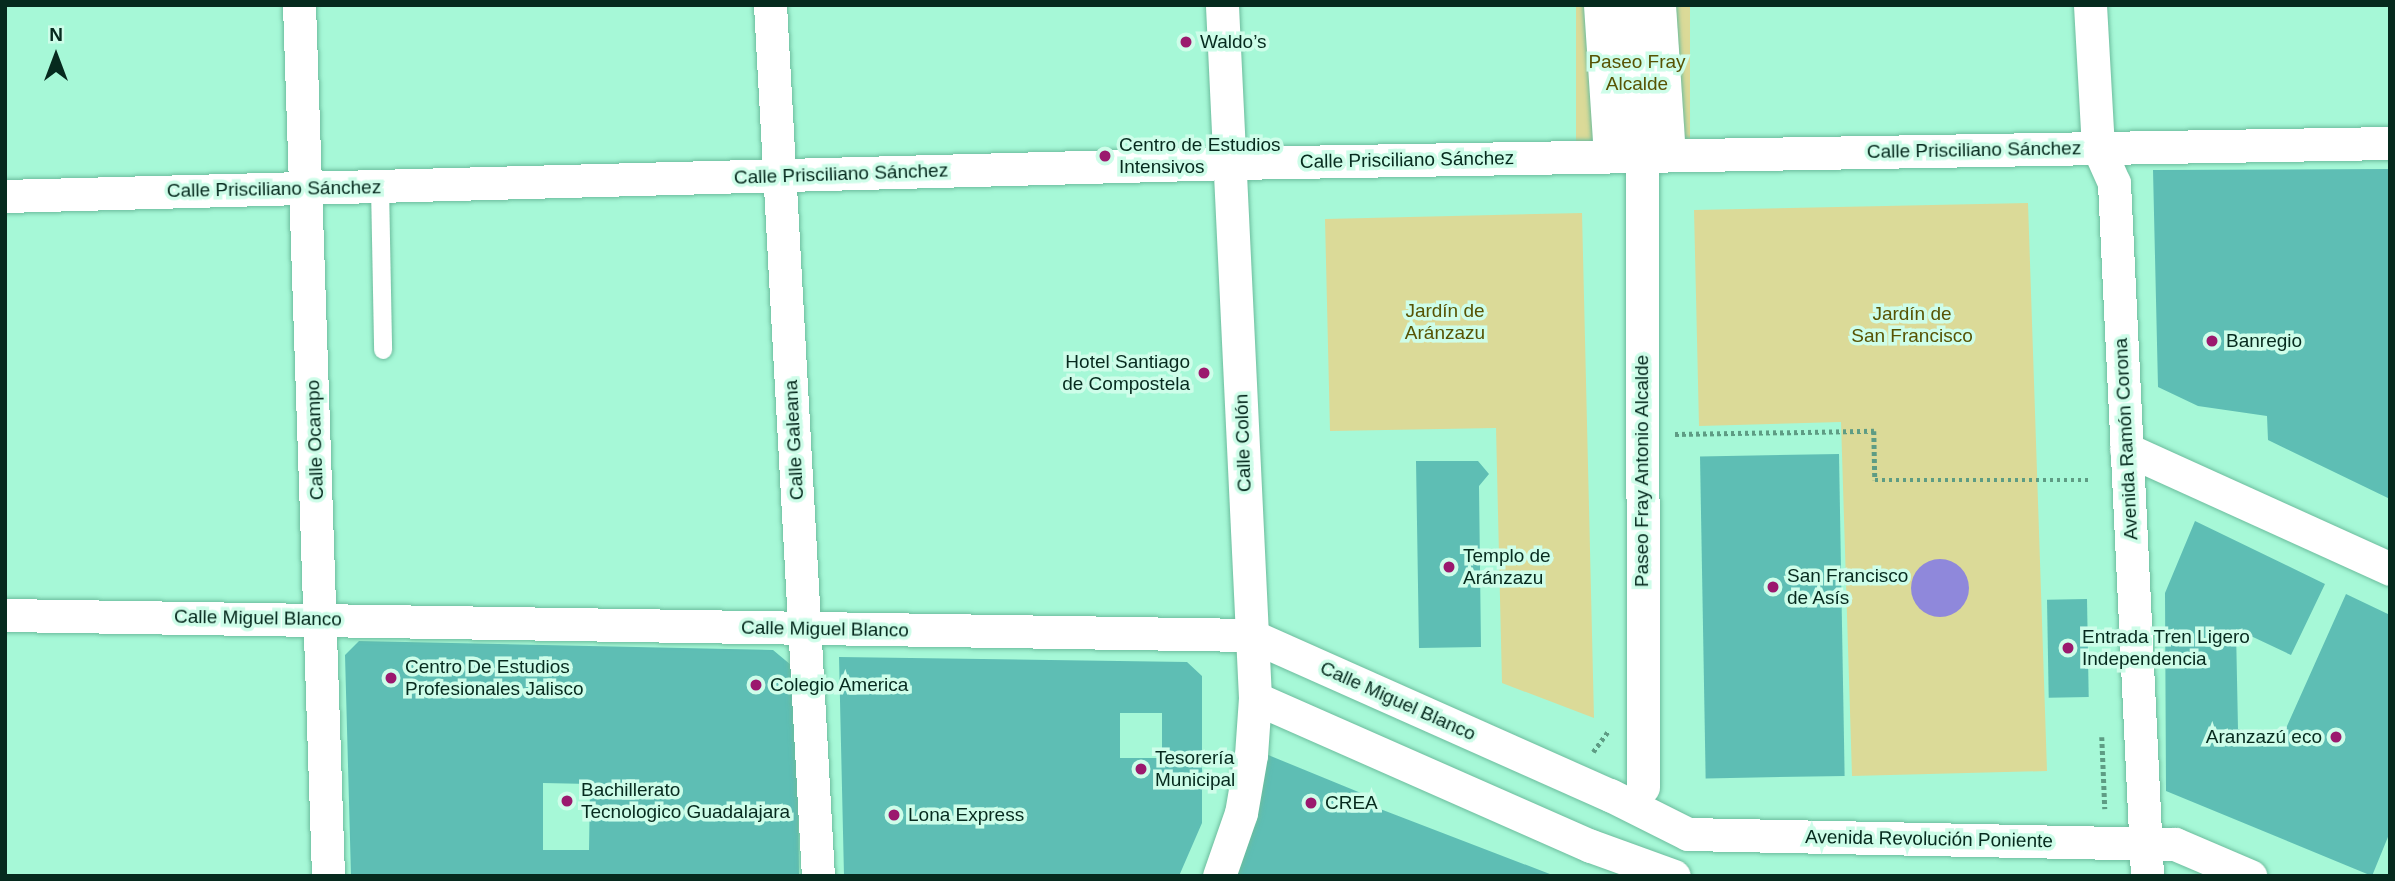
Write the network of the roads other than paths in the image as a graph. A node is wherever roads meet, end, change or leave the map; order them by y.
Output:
1 (299, 5) edge
2 (770, 5) edge
3 (1222, 5) edge
4 (1600, 5) edge
5 (1630, 5) edge
6 (1659, 5) edge
7 (2090, 5) edge
8 (2390, 143) edge
9 (2098, 147) junction
10 (1640, 156) junction
11 (1233, 163) junction
12 (780, 176) junction
13 (380, 187) junction
14 (308, 189) junction
15 (5, 196) edge
16 (383, 350) dead end
17 (2126, 449) junction
18 (2390, 569) edge
19 (5, 615) edge
20 (320, 618) junction
21 (805, 629) junction
22 (1250, 635) junction
23 (1255, 698) junction
24 (1643, 787) dead end
25 (1610, 795) junction
26 (1655, 818) junction
27 (2147, 843) junction
28 (1608, 864) edge
29 (1660, 873) edge
30 (328, 876) edge
31 (818, 876) edge
32 (1219, 876) edge
33 (2147, 876) edge
34 (2250, 876) edge

1 - 14 street, Calle Ocampo
2 - 12 street, Calle Galeana
3 - 11 street, Calle Colón
4 - 10 street
5 - 10 street
6 - 10 street
7 - 9 street, Avenida Ramón Corona
8 - 9 street, Calle Prisciliano Sánchez
9 - 10 street, Calle Prisciliano Sánchez
9 - 17 street, Avenida Ramón Corona
10 - 11 street, Calle Prisciliano Sánchez
10 - 24 street, Paseo Fray Antonio Alcalde
11 - 12 street, Calle Prisciliano Sánchez
11 - 22 street, Calle Colón
12 - 13 street, Calle Prisciliano Sánchez
12 - 21 street, Calle Galeana
13 - 14 street, Calle Prisciliano Sánchez
13 - 16 lane
14 - 15 street, Calle Prisciliano Sánchez
14 - 20 street, Calle Ocampo
17 - 18 street
17 - 27 street, Avenida Ramón Corona
19 - 20 street, Calle Miguel Blanco
20 - 21 street, Calle Miguel Blanco
20 - 30 street, Calle Ocampo
21 - 22 street, Calle Miguel Blanco
21 - 31 street, Calle Galeana
22 - 23 street, Calle Colón
22 - 25 street, Calle Miguel Blanco
23 - 28 street
23 - 32 street, Calle Colón
25 - 26 street, Avenida Revolución Poniente
25 - 28 street
26 - 27 street, Avenida Revolución Poniente
26 - 29 street
27 - 33 street, Avenida Ramón Corona
27 - 34 street, Avenida Revolución Poniente
28 - 29 street

